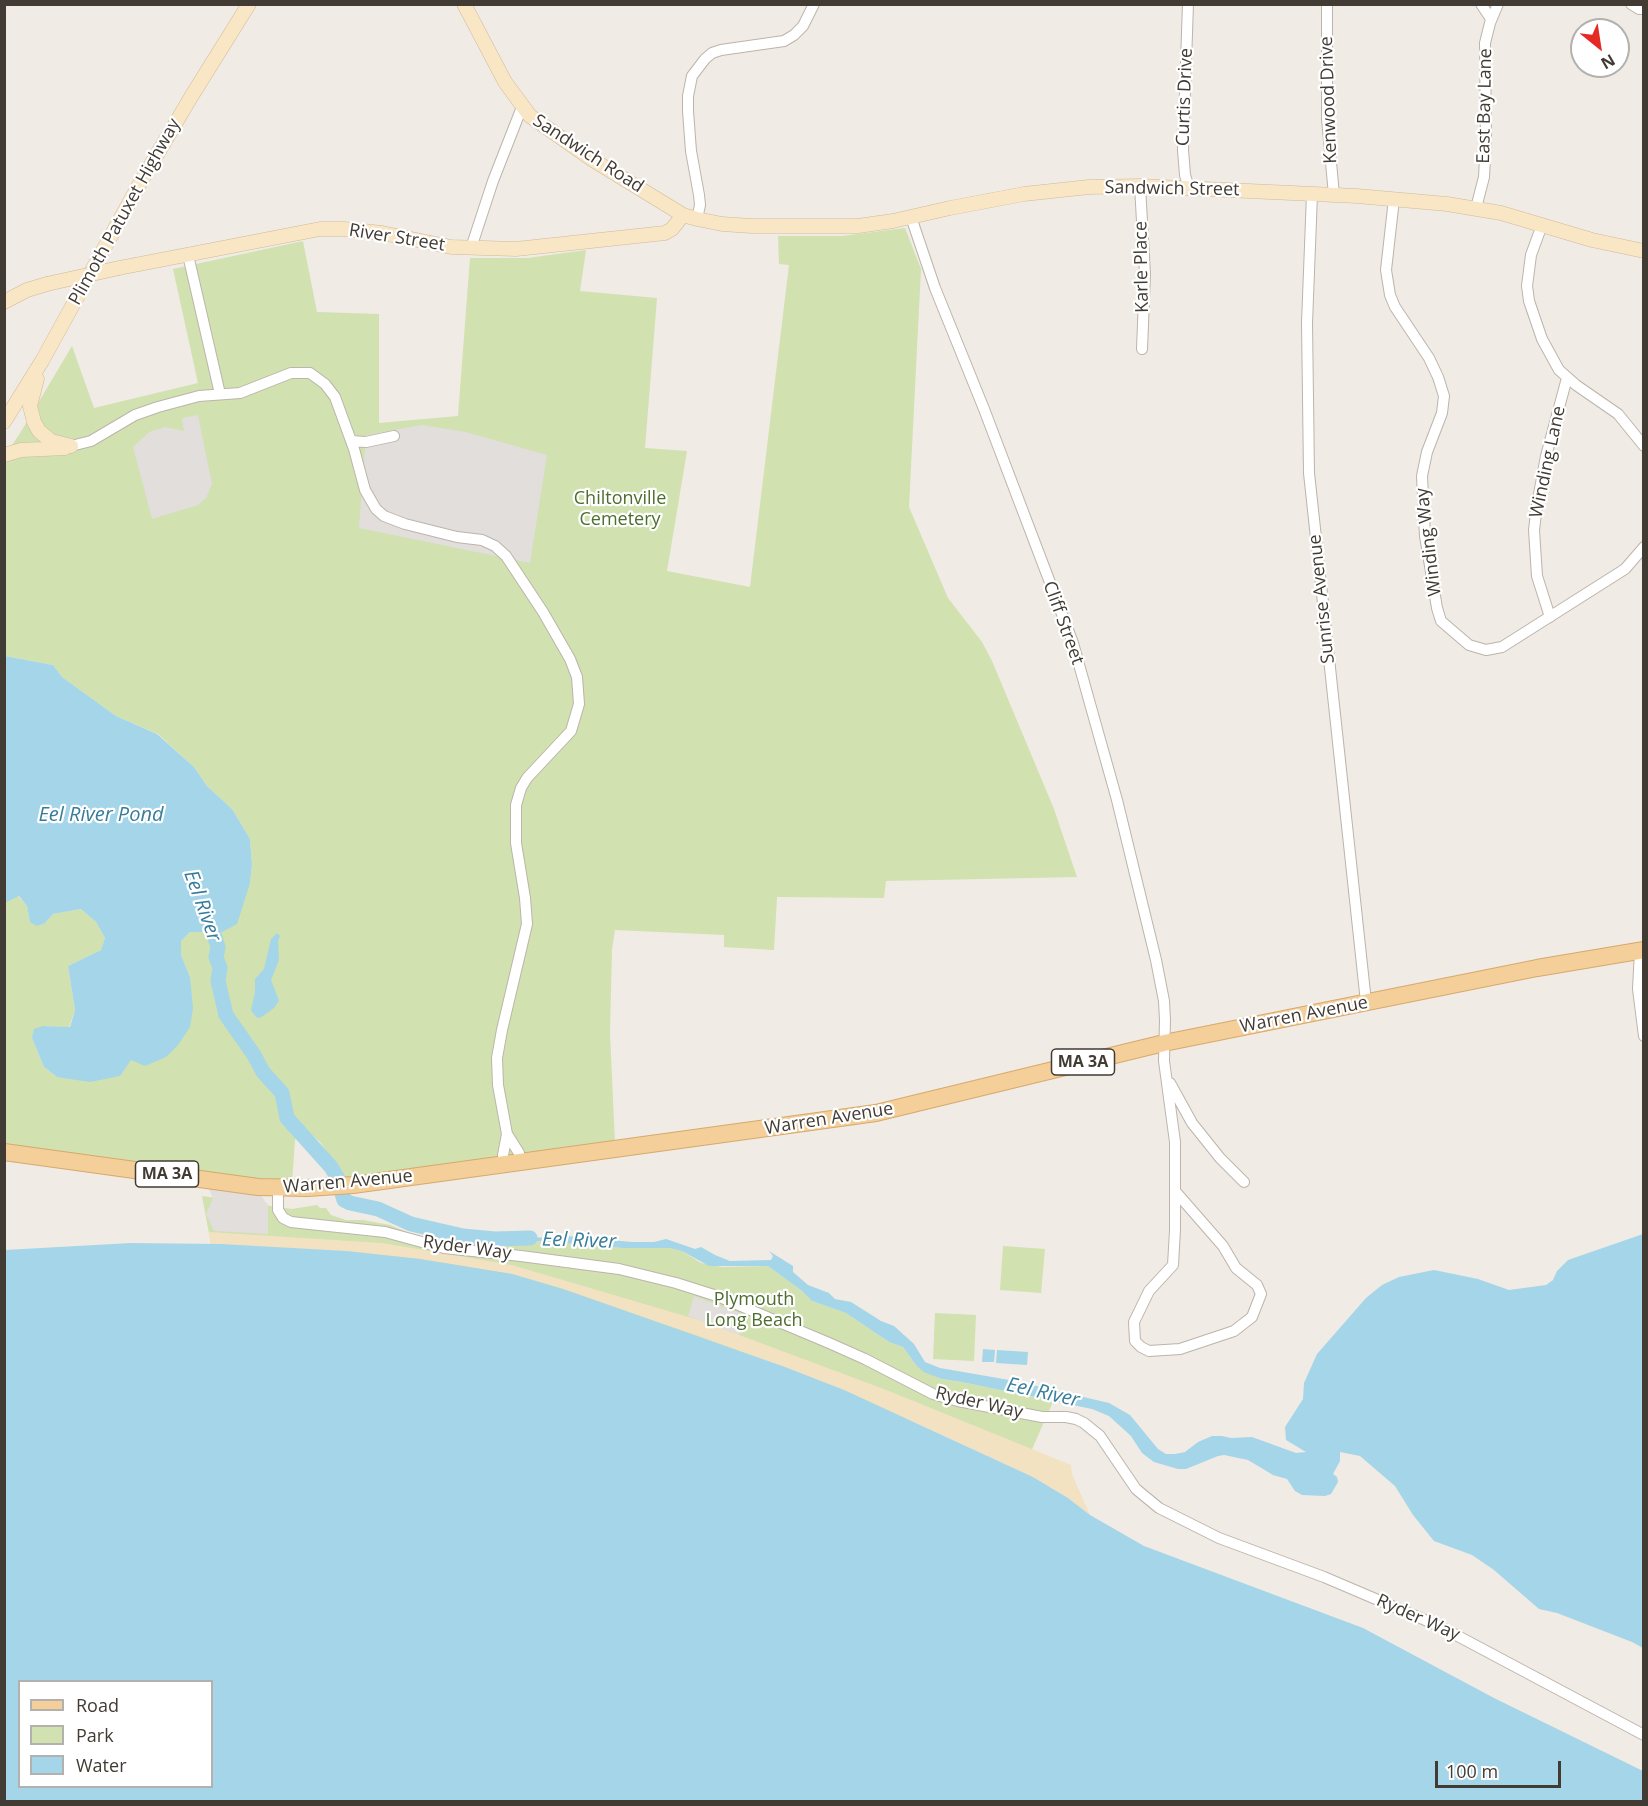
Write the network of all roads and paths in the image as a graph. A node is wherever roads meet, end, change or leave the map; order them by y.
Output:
1 (249, 4) edge
2 (464, 4) edge
3 (477, 4) edge
4 (814, 4) edge
5 (1188, 4) edge
6 (1327, 4) edge
7 (1481, 4) edge
8 (1498, 4) edge
9 (1630, 4) edge
10 (1644, 9) edge
11 (471, 19) junction
12 (1491, 19) junction
13 (522, 107) junction
14 (1140, 186) junction
15 (1189, 188) junction
16 (1312, 194) junction
17 (1334, 195) junction
18 (1394, 199) junction
19 (1476, 208) junction
20 (683, 215) junction
21 (911, 217) junction
22 (697, 219) junction
23 (1542, 225) junction
24 (471, 248) junction
25 (1644, 252) edge
26 (189, 255) junction
27 (4, 302) edge
28 (1142, 349) dead end
29 (42, 361) junction
30 (1567, 378) junction
31 (220, 394) junction
32 (4, 422) edge
33 (394, 436) dead end
34 (351, 441) junction
35 (1644, 446) edge
36 (70, 447) junction
37 (4, 455) edge
38 (1644, 547) edge
39 (1550, 617) junction
40 (1642, 950) edge
41 (1366, 1002) junction
42 (1644, 1036) edge
43 (1164, 1043) junction
44 (1167, 1078) junction
45 (507, 1134) junction
46 (4, 1152) edge
47 (512, 1164) junction
48 (1244, 1182) dead end
49 (278, 1188) junction
50 (1175, 1191) junction
51 (1644, 1735) edge

1 - 29 street, Plimoth Patuxet Highway
2 - 11 street, Sandwich Road
3 - 11 street
4 - 22 street
5 - 15 street, Curtis Drive
6 - 17 street, Kenwood Drive
7 - 12 street
8 - 12 street, East Bay Lane
9 - 10 street
11 - 13 street, Sandwich Road
12 - 19 street, East Bay Lane
13 - 20 street, Sandwich Road
13 - 24 street
14 - 15 street, Sandwich Street
14 - 21 street, Sandwich Street
14 - 28 street, Karle Place
15 - 16 street, Sandwich Street
16 - 17 street, Sandwich Street
16 - 41 street, Sunrise Avenue
17 - 18 street, Sandwich Street
18 - 19 street, Sandwich Street
18 - 39 street, Winding Way
19 - 23 street, Sandwich Street
20 - 22 street, Sandwich Road
20 - 24 street, River Street
21 - 22 street, Sandwich Street
21 - 43 street, Cliff Street
23 - 25 street, Sandwich Street
23 - 30 street
24 - 26 street, River Street
26 - 27 street, River Street, bridge
26 - 31 street
29 - 32 street, Plimoth Patuxet Highway
29 - 36 street
30 - 35 street
30 - 39 street, Winding Lane
31 - 34 street
31 - 36 street
33 - 34 street
34 - 45 street
36 - 37 street
38 - 39 street, Winding Way
40 - 41 main road, Warren Avenue / MA 3A
40 - 42 street
41 - 43 main road, Warren Avenue / MA 3A
43 - 44 street, Cliff Street
43 - 47 main road, Warren Avenue / MA 3A
44 - 48 street
44 - 50 street, Cliff Street
45 - 47 street
45 - 47 street
46 - 49 main road, Warren Avenue / MA 3A
47 - 49 main road, Warren Avenue / MA 3A
49 - 51 street, Ryder Way
50 - 50 street, Cliff Street

